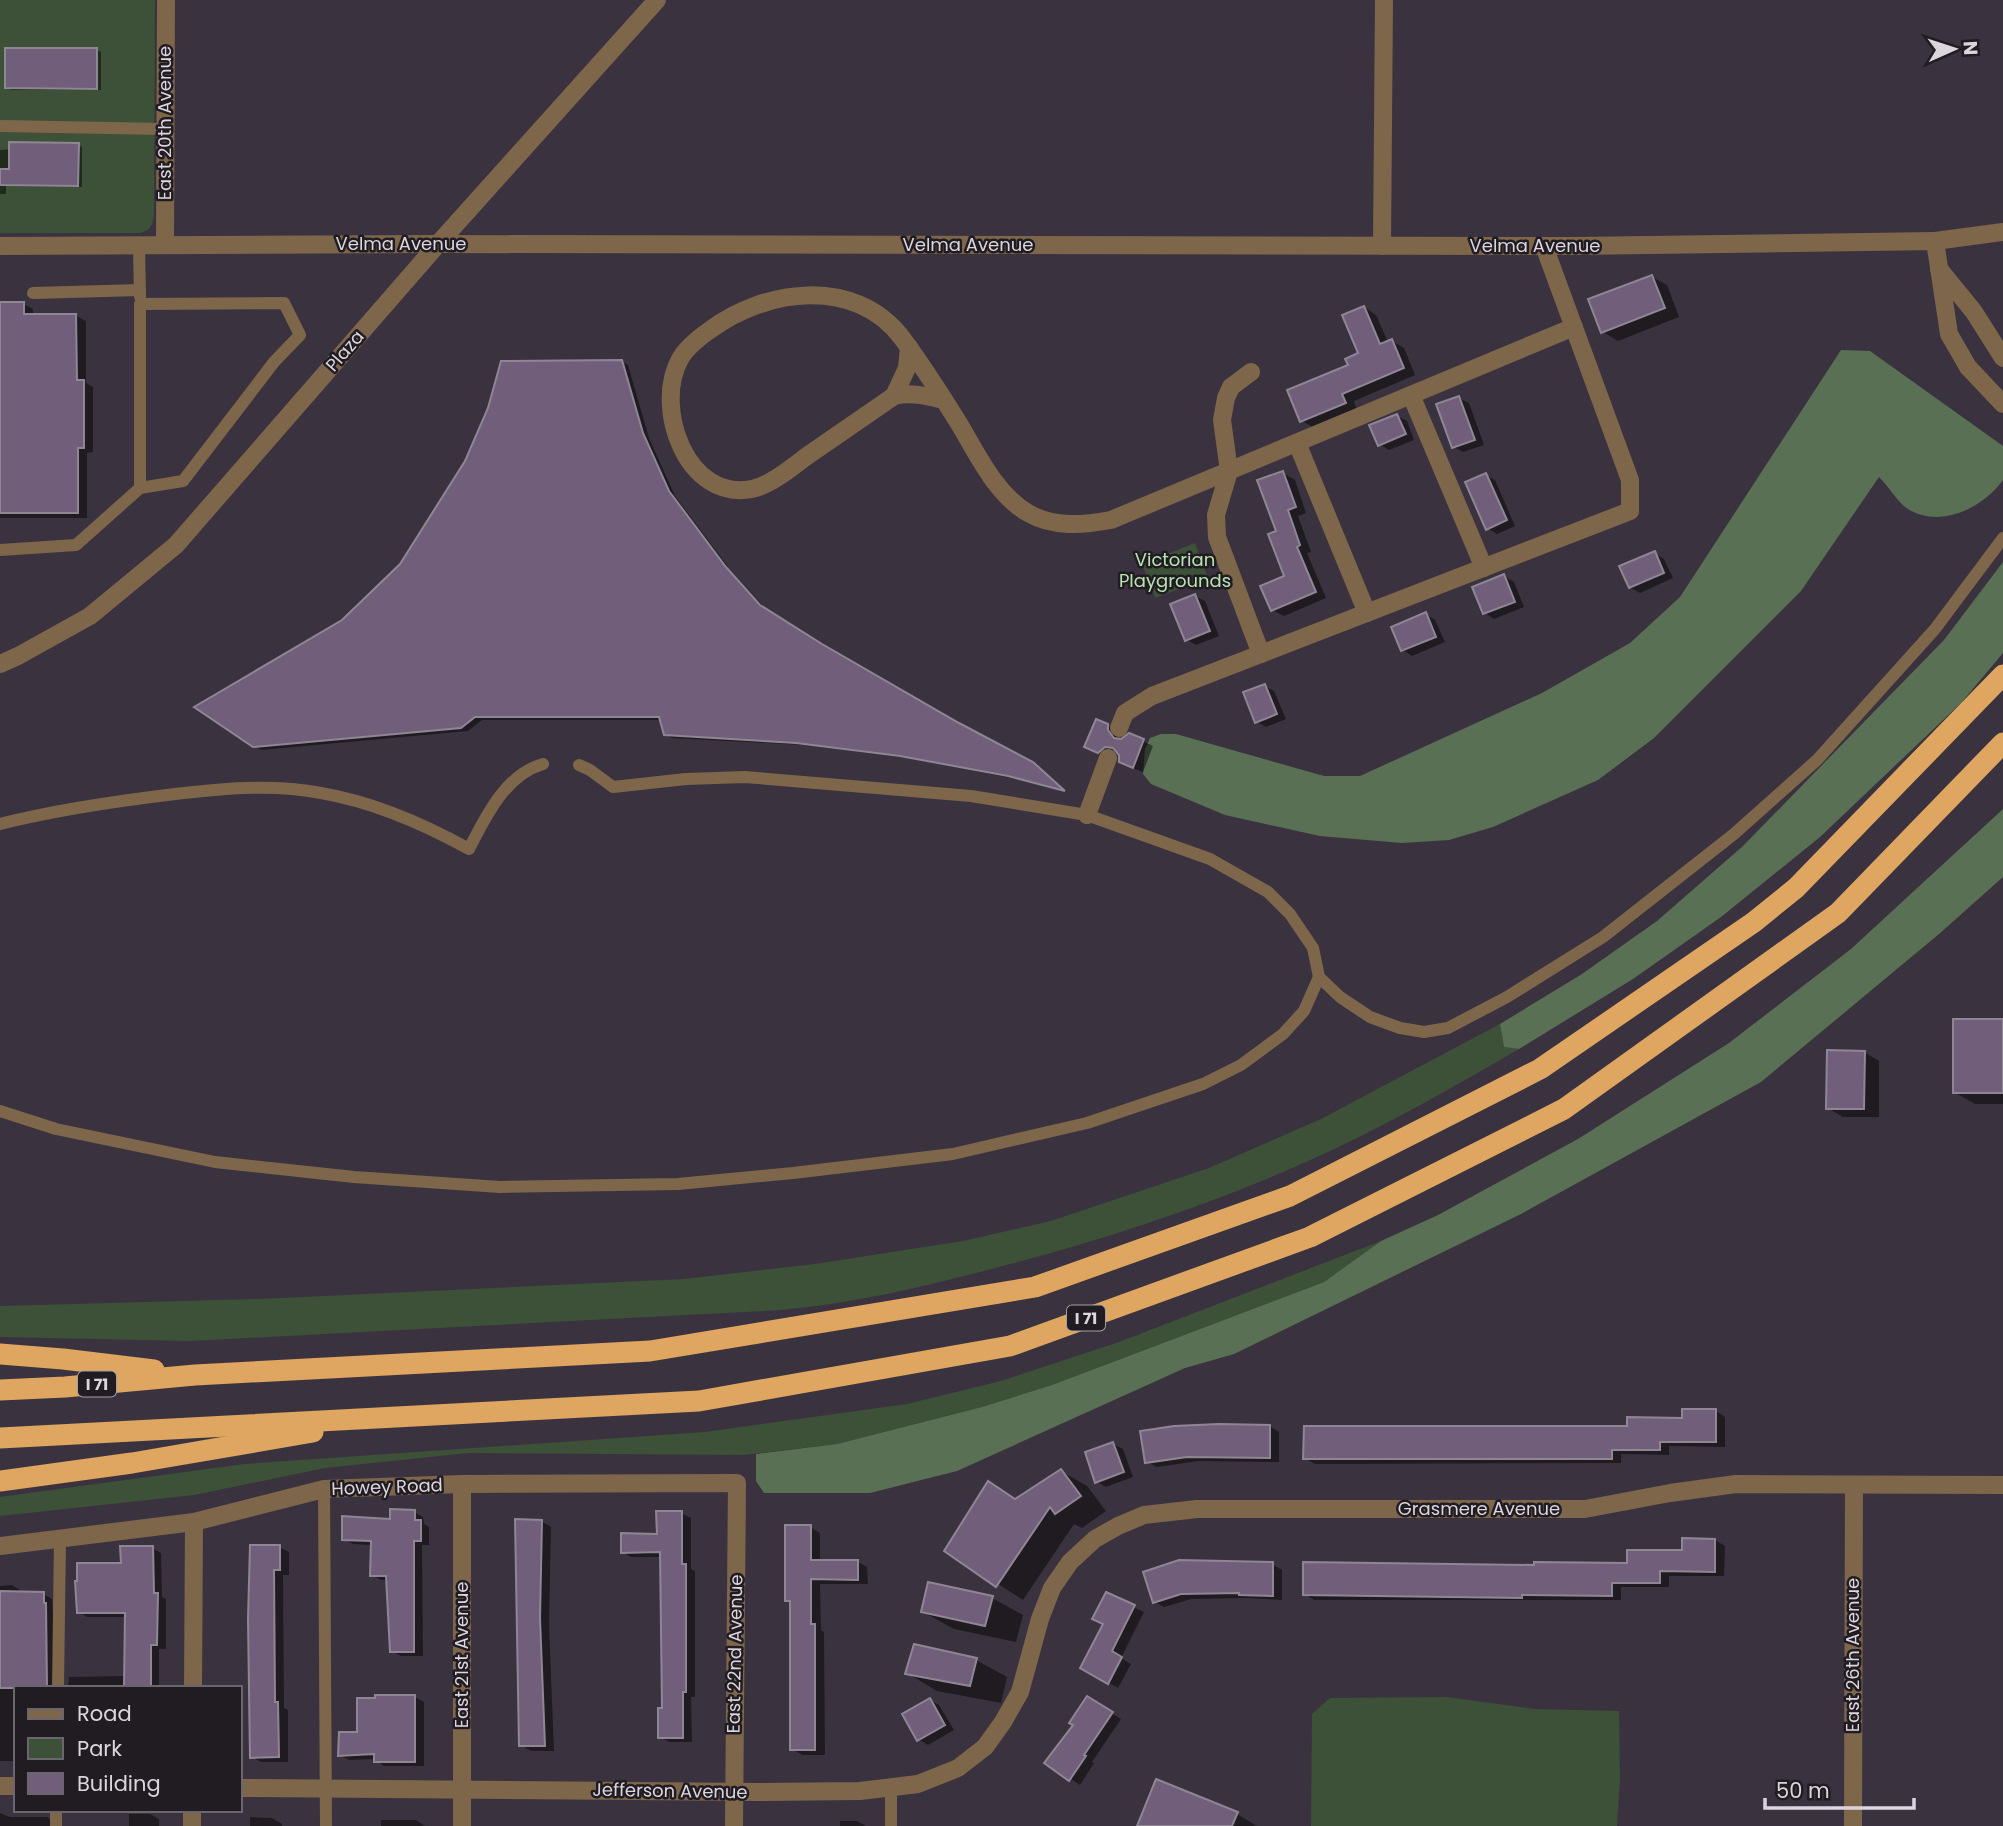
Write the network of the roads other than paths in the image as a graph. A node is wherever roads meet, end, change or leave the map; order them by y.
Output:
1 (166, 0) edge
2 (657, 0) edge
3 (1384, 0) edge
4 (0, 126) edge
5 (165, 129) junction
6 (2003, 232) edge
7 (1935, 241) junction
8 (438, 244) junction
9 (139, 245) junction
10 (164, 245) junction
11 (0, 246) edge
12 (1382, 246) junction
13 (1544, 246) junction
14 (1940, 270) junction
15 (140, 290) junction
16 (33, 293) dead end
17 (140, 304) junction
18 (1574, 327) junction
19 (909, 347) junction
20 (2003, 358) edge
21 (1251, 372) dead end
22 (1410, 395) junction
23 (894, 396) junction
24 (944, 400) junction
25 (2003, 404) edge
26 (1297, 443) junction
27 (1229, 471) junction
28 (140, 488) junction
29 (2003, 538) edge
30 (0, 550) edge
31 (1485, 568) junction
32 (1367, 613) junction
33 (1261, 654) junction
34 (0, 664) edge
35 (2003, 675) edge
36 (1119, 728) dead end
37 (2003, 743) edge
38 (1108, 758) dead end
39 (543, 764) dead end
40 (579, 765) dead end
41 (1087, 815) junction
42 (0, 824) edge
43 (1320, 977) junction
44 (0, 1111) edge
45 (0, 1354) edge
46 (195, 1376) junction
47 (0, 1390) edge
48 (408, 1416) junction
49 (0, 1438) edge
50 (0, 1481) edge
51 (737, 1483) joint
52 (463, 1484) junction
53 (1854, 1485) junction
54 (2003, 1485) edge
55 (324, 1489) junction
56 (194, 1522) junction
57 (61, 1539) junction
58 (0, 1546) edge
59 (1031, 1655) joint
60 (58, 1686) edge
61 (193, 1686) edge
62 (242, 1788) edge
63 (326, 1788) junction
64 (462, 1788) junction
65 (891, 1788) junction
66 (734, 1792) junction
67 (326, 1826) edge
68 (462, 1826) edge
69 (734, 1826) edge
70 (891, 1826) edge
71 (1853, 1826) edge

1 - 5 street, East 20th Avenue
2 - 8 street, Plaza
3 - 12 street
4 - 5 lane
5 - 10 street, East 20th Avenue
6 - 7 street, Velma Avenue
7 - 13 street, Velma Avenue
7 - 14 street
8 - 10 street, Velma Avenue
8 - 12 street, Velma Avenue
8 - 34 street, Plaza
9 - 10 street, Velma Avenue
9 - 11 street, Velma Avenue
9 - 15 lane
12 - 13 street, Velma Avenue
13 - 18 street
14 - 20 street
14 - 25 street
15 - 16 lane
15 - 17 lane
17 - 28 lane
17 - 28 lane
18 - 22 street
18 - 31 street
19 - 23 street
19 - 23 street
19 - 24 street
21 - 27 street
22 - 26 street
22 - 31 street
23 - 24 street
24 - 27 street
26 - 27 street
26 - 32 street
27 - 33 street
28 - 30 lane
29 - 43 lane
31 - 32 street
32 - 33 street
33 - 36 street
35 - 46 highway, I 71
37 - 48 highway, I 71
38 - 41 street
39 - 42 lane
40 - 41 lane
41 - 43 lane
43 - 44 lane
45 - 46 highway
46 - 47 highway, I 71
48 - 49 highway, I 71
48 - 50 highway
51 - 52 street, Howey Road
51 - 66 street, East 22nd Avenue
52 - 55 street, Howey Road
52 - 64 street, East 21st Avenue
53 - 54 street, Grasmere Avenue
53 - 59 street, Grasmere Avenue
53 - 71 street, East 26th Avenue
55 - 56 street, Howey Road
55 - 63 lane
56 - 57 street, Howey Road
56 - 61 street
57 - 58 street, Howey Road
57 - 60 lane
59 - 65 street, Jefferson Avenue
62 - 63 street, Jefferson Avenue
63 - 64 street, Jefferson Avenue
63 - 67 lane
64 - 66 street, Jefferson Avenue
64 - 68 street, East 21st Avenue
65 - 66 street, Jefferson Avenue
65 - 70 lane
66 - 69 street, East 22nd Avenue

